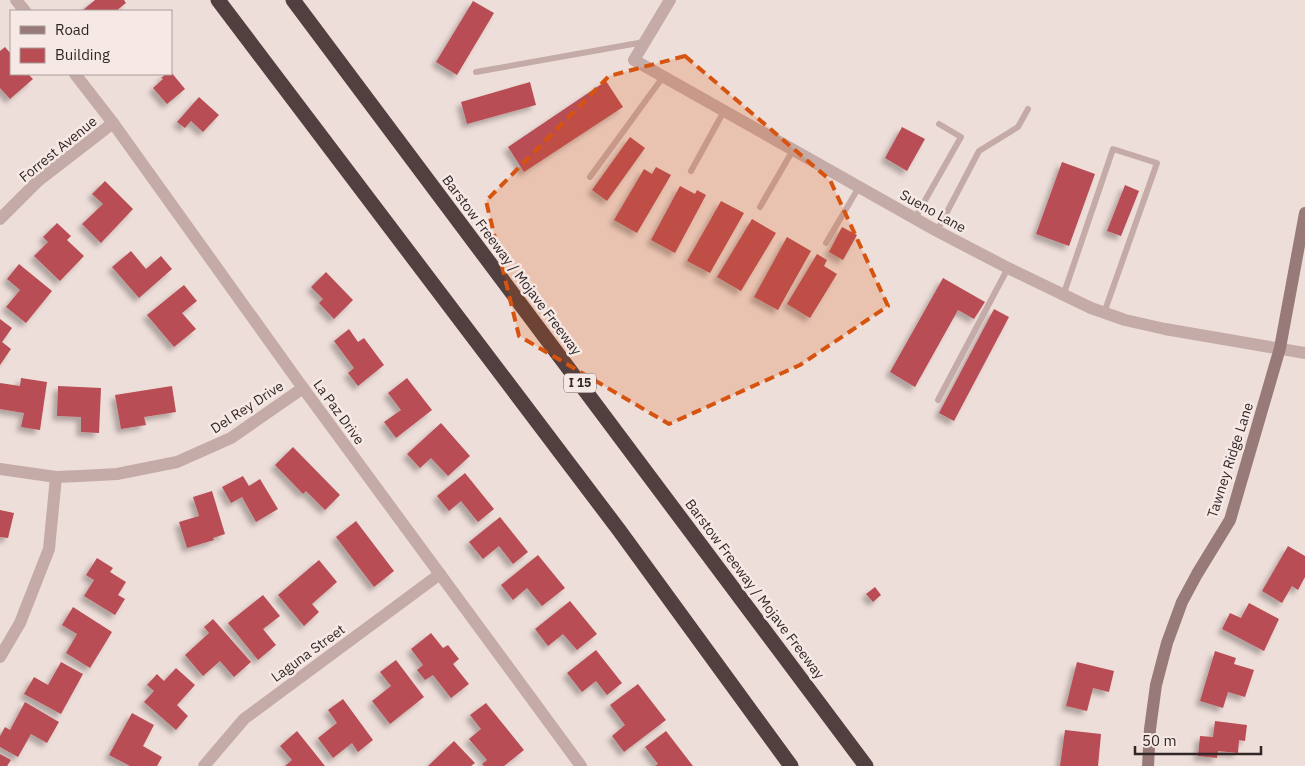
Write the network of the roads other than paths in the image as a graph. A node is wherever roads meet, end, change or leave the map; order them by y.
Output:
1 (16, 0) edge
2 (218, 0) edge
3 (293, 0) edge
4 (670, 0) edge
5 (24, 10) edge
6 (646, 42) junction
7 (476, 72) dead end
8 (76, 75) edge
9 (663, 77) junction
10 (1028, 109) dead end
11 (724, 111) junction
12 (113, 123) junction
13 (939, 124) dead end
14 (793, 150) junction
15 (691, 170) dead end
16 (590, 177) dead end
17 (859, 187) junction
18 (760, 207) dead end
19 (1305, 213) edge
20 (915, 218) junction
21 (0, 219) edge
22 (937, 231) junction
23 (826, 243) dead end
24 (1008, 268) junction
25 (1064, 296) junction
26 (1104, 313) junction
27 (1280, 348) junction
28 (1305, 352) edge
29 (303, 388) junction
30 (938, 400) dead end
31 (0, 469) edge
32 (56, 477) junction
33 (440, 574) junction
34 (0, 657) edge
35 (576, 764) edge
36 (204, 766) edge
37 (790, 766) edge
38 (866, 766) edge
39 (1148, 766) edge

1 - 5 street
2 - 37 highway
3 - 38 highway, Barstow Freeway / Mojave Freeway / I 15
4 - 6 street, Sueno Lane
6 - 7 lane
6 - 9 street, Sueno Lane
8 - 12 street, La Paz Drive
9 - 11 street, Sueno Lane
9 - 16 lane
10 - 22 lane
11 - 14 street, Sueno Lane
11 - 15 lane
12 - 21 street, Forrest Avenue
12 - 29 street, La Paz Drive
13 - 20 lane
14 - 17 street, Sueno Lane
14 - 18 lane
17 - 20 street, Sueno Lane
17 - 23 lane
19 - 27 street, Tawney Ridge Lane
20 - 22 street, Sueno Lane
22 - 24 street, Sueno Lane
24 - 25 street, Sueno Lane
24 - 30 lane
25 - 26 street, Sueno Lane
25 - 26 lane
26 - 27 street, Sueno Lane
27 - 28 street, Sueno Lane
27 - 39 street, Tawney Ridge Lane
29 - 32 street, Del Rey Drive
29 - 33 street, La Paz Drive
31 - 32 street, Del Rey Drive
32 - 34 street
33 - 35 street, La Paz Drive
33 - 36 street, Laguna Street

